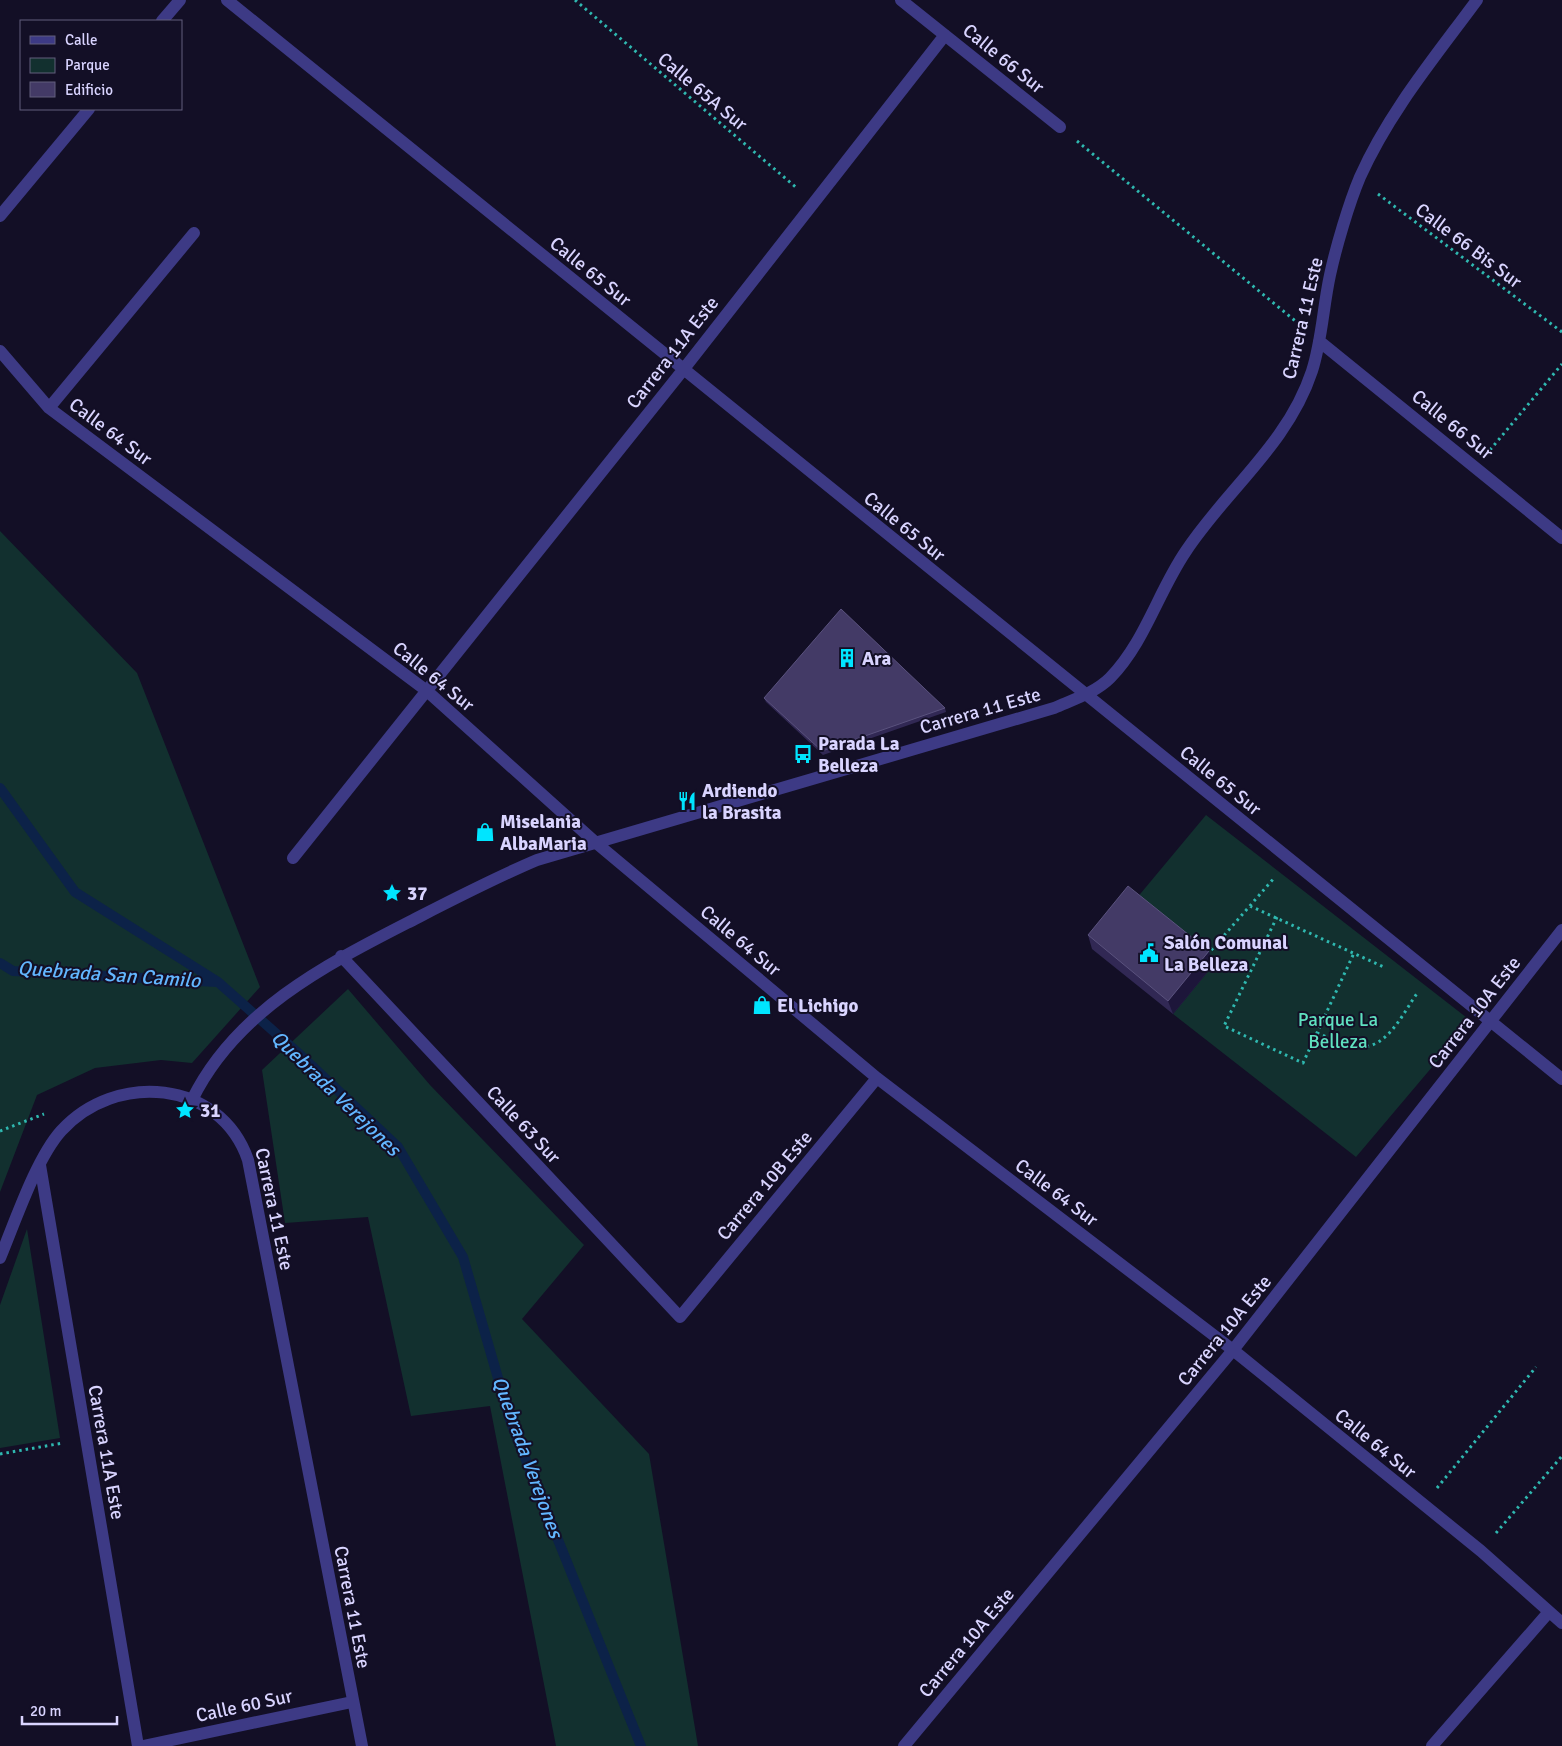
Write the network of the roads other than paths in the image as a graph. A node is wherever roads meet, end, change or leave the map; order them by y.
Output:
1 (180, 0) edge
2 (227, 0) edge
3 (901, 0) edge
4 (1477, 0) edge
5 (163, 20) edge
6 (945, 35) junction
7 (88, 110) edge
8 (1060, 127) road end
9 (0, 216) edge
10 (194, 232) dead end
11 (1319, 341) junction
12 (0, 351) edge
13 (683, 370) junction
14 (49, 408) junction
15 (1562, 538) edge
16 (427, 691) junction
17 (1084, 696) junction
18 (595, 842) junction
19 (293, 858) dead end
20 (1562, 930) edge
21 (341, 956) junction
22 (1491, 1021) junction
23 (878, 1078) junction
24 (1562, 1080) edge
25 (192, 1100) junction
26 (40, 1165) junction
27 (0, 1258) edge
28 (680, 1317) joint
29 (1233, 1350) junction
30 (1548, 1612) junction
31 (1562, 1623) edge
32 (352, 1702) junction
33 (138, 1746) edge
34 (143, 1746) edge
35 (362, 1746) edge
36 (904, 1746) edge
37 (1432, 1746) edge

1 - 5 street
2 - 13 street, Calle 65 Sur
3 - 6 street, Calle 66 Sur
4 - 11 street, Carrera 11 Este
6 - 8 street, Calle 66 Sur
6 - 13 street, Carrera 11A Este
7 - 9 street
10 - 14 street
11 - 15 street, Calle 66 Sur
11 - 17 street, Carrera 11 Este
12 - 14 street, Calle 64 Sur
13 - 16 street, Carrera 11A Este
13 - 17 street, Calle 65 Sur
14 - 16 street, Calle 64 Sur
16 - 18 street, Calle 64 Sur
16 - 19 street, Carrera 11A Este
17 - 18 street, Carrera 11 Este
17 - 22 street, Calle 65 Sur
18 - 21 street, Carrera 11 Este
18 - 23 street, Calle 64 Sur
20 - 22 street, Carrera 10A Este
21 - 25 street, Carrera 11 Este
21 - 28 street, Calle 63 Sur
22 - 24 street, Calle 65 Sur
22 - 29 street, Carrera 10A Este
23 - 28 street, Carrera 10B Este
23 - 29 street, Calle 64 Sur
25 - 26 street
25 - 32 street, Carrera 11 Este
26 - 27 street
26 - 33 street, Carrera 11A Este
29 - 30 street, Calle 64 Sur
29 - 36 street, Carrera 10A Este
30 - 31 street, Calle 64 Sur
30 - 37 street
32 - 34 street, Calle 60 Sur
32 - 35 street, Carrera 11 Este

